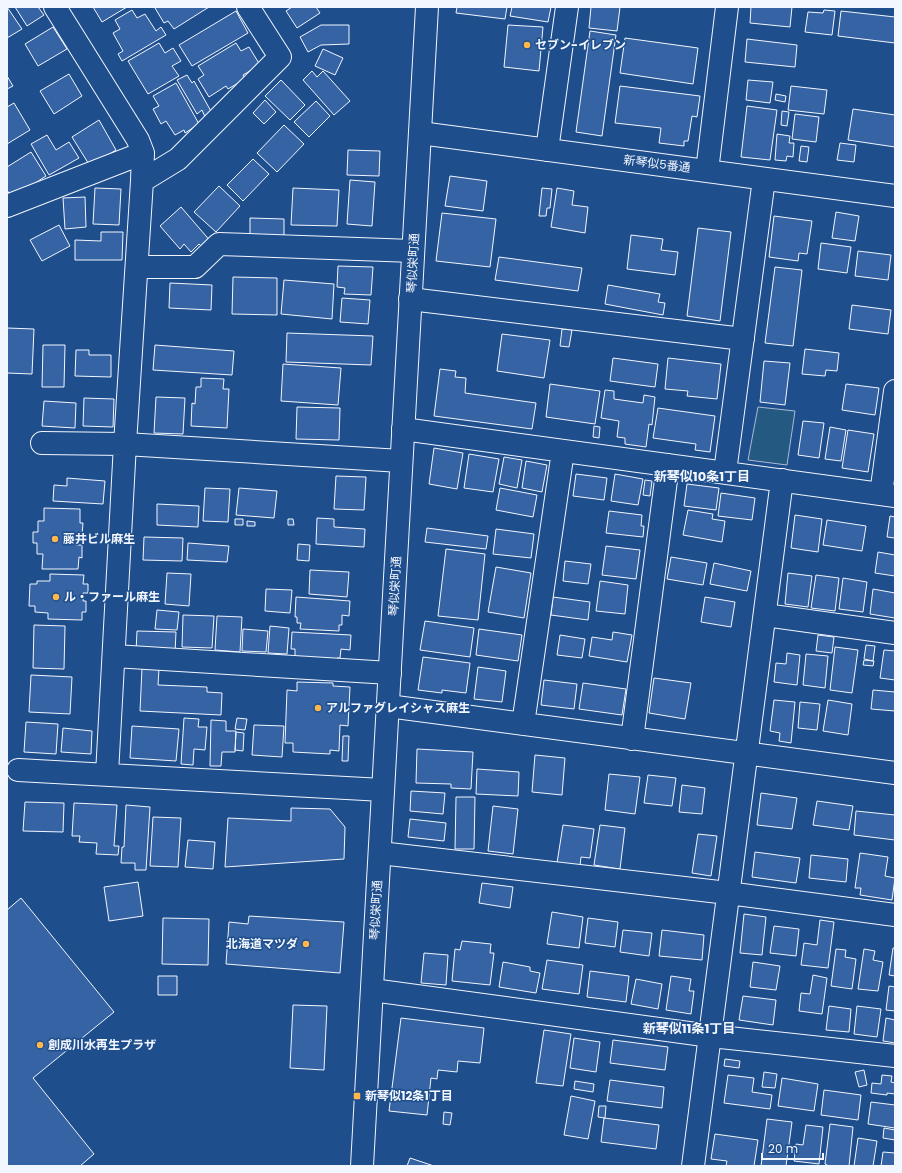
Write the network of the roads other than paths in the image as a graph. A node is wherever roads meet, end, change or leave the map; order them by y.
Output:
1 (55, 7) edge
2 (248, 7) edge
3 (427, 7) edge
4 (567, 7) edge
5 (727, 7) edge
6 (420, 134) junction
7 (547, 150) junction
8 (143, 153) junction
9 (707, 171) junction
10 (764, 178) junction
11 (142, 181) junction
12 (895, 196) edge
13 (7, 206) edge
14 (413, 251) junction
15 (138, 267) junction
16 (410, 299) junction
17 (743, 339) junction
18 (895, 391) edge
19 (403, 429) junction
20 (42, 443) dead end
21 (125, 444) junction
22 (563, 450) junction
23 (402, 461) junction
24 (668, 465) junction
25 (725, 472) junction
26 (782, 480) junction
27 (888, 495) edge
28 (765, 615) junction
29 (895, 633) edge
30 (114, 656) junction
31 (390, 673) junction
32 (388, 706) junction
33 (523, 724) junction
34 (632, 739) junction
35 (746, 754) junction
36 (18, 770) dead end
37 (895, 773) edge
38 (107, 774) junction
39 (383, 790) junction
40 (380, 853) junction
41 (728, 893) junction
42 (895, 915) edge
43 (372, 990) junction
44 (711, 1036) junction
45 (895, 1056) edge
46 (362, 1166) edge
47 (693, 1166) edge

1 - 8 street
2 - 11 street
3 - 6 street, 琴似栄町通
4 - 7 street
5 - 9 street
6 - 7 street, 新琴似5番通
6 - 14 street, 琴似栄町通
7 - 9 street, 新琴似5番通
8 - 11 street
8 - 13 street
9 - 10 street, 新琴似5番通
10 - 12 street, 新琴似5番通
10 - 17 street
11 - 15 street
14 - 15 street
14 - 16 street, 琴似栄町通
15 - 21 street
16 - 17 street
16 - 19 street, 琴似栄町通
17 - 25 street
18 - 27 street
19 - 22 street
19 - 23 street, 琴似栄町通
20 - 21 street
21 - 23 street
21 - 30 street
22 - 24 street
22 - 33 street
23 - 31 street, 琴似栄町通
24 - 25 street
24 - 34 street
25 - 26 street
26 - 27 street
26 - 28 street
28 - 29 street
28 - 35 street
30 - 31 street
30 - 38 street
31 - 32 street, 琴似栄町通
32 - 33 street
32 - 39 street, 琴似栄町通
33 - 34 street
34 - 35 street
35 - 37 street
35 - 41 street
36 - 38 street
38 - 39 street
39 - 40 street, 琴似栄町通
40 - 41 street
40 - 43 street, 琴似栄町通
41 - 42 street
41 - 44 street
43 - 44 street
43 - 46 street, 琴似栄町通
44 - 45 street
44 - 47 street

